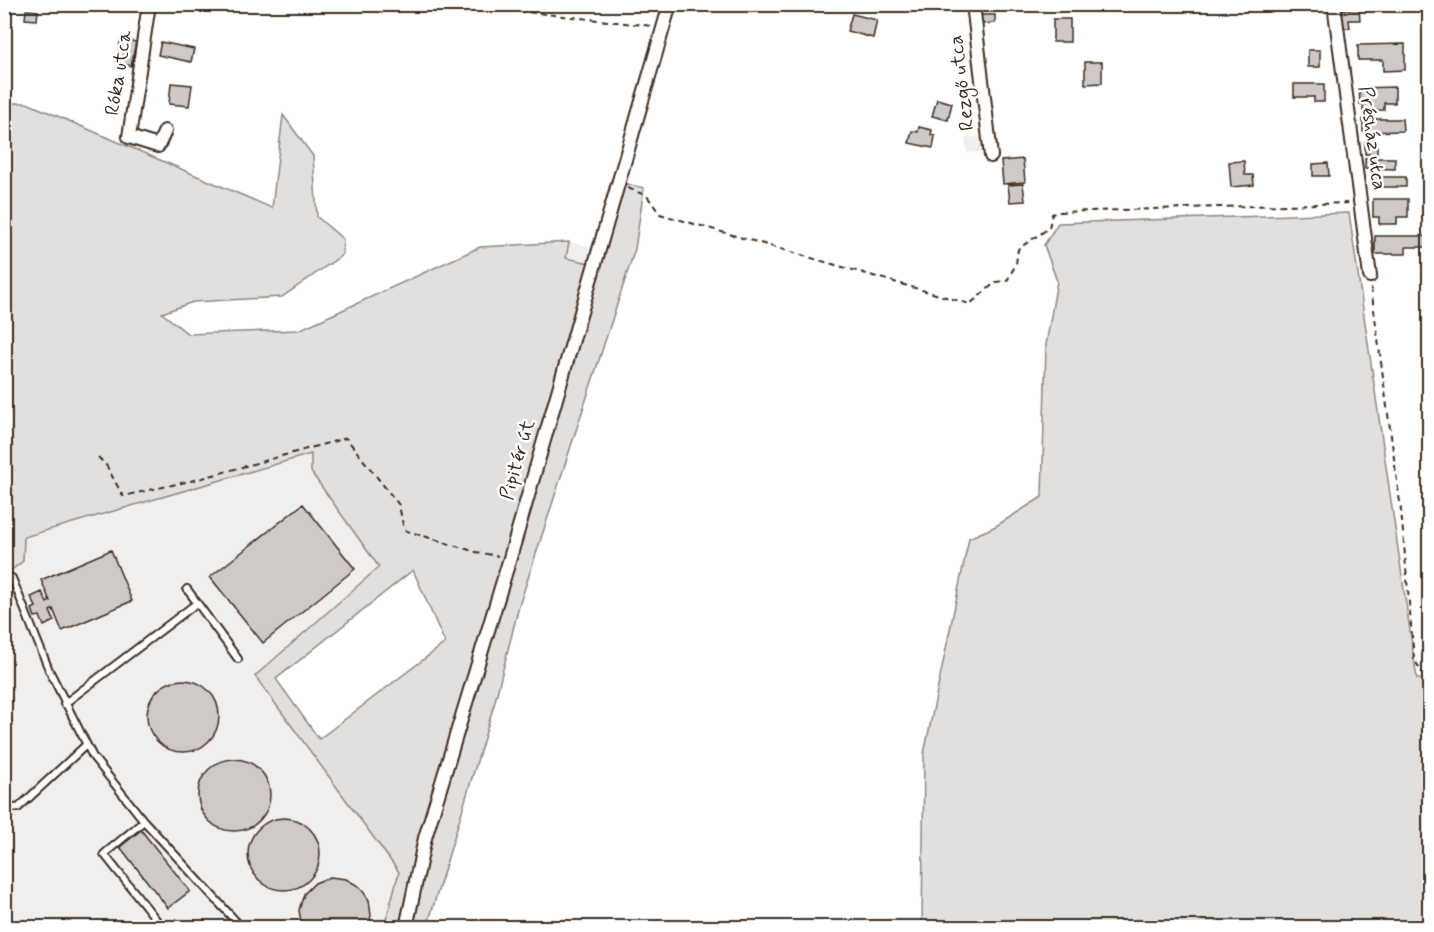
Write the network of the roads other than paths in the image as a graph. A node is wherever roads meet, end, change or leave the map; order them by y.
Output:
1 (6, 4) edge
2 (149, 4) edge
3 (670, 4) edge
4 (973, 4) edge
5 (1334, 4) edge
6 (4, 10) edge
7 (165, 131) dead end
8 (991, 156) dead end
9 (1370, 276) road end
10 (12, 578) dead end
11 (187, 589) dead end
12 (198, 603) junction
13 (238, 658) dead end
14 (64, 704) junction
15 (86, 746) junction
16 (4, 807) edge
17 (144, 820) junction
18 (162, 927) edge
19 (242, 927) edge
20 (406, 927) edge

1 - 6 street
2 - 7 street, Róka utca
3 - 20 street, Pipitér út
4 - 8 street, Rezgő utca
5 - 9 street, Présház utca
10 - 14 lane
11 - 12 lane
12 - 13 lane
12 - 14 lane
14 - 15 lane
15 - 16 lane
15 - 17 lane
17 - 18 lane
17 - 19 lane

